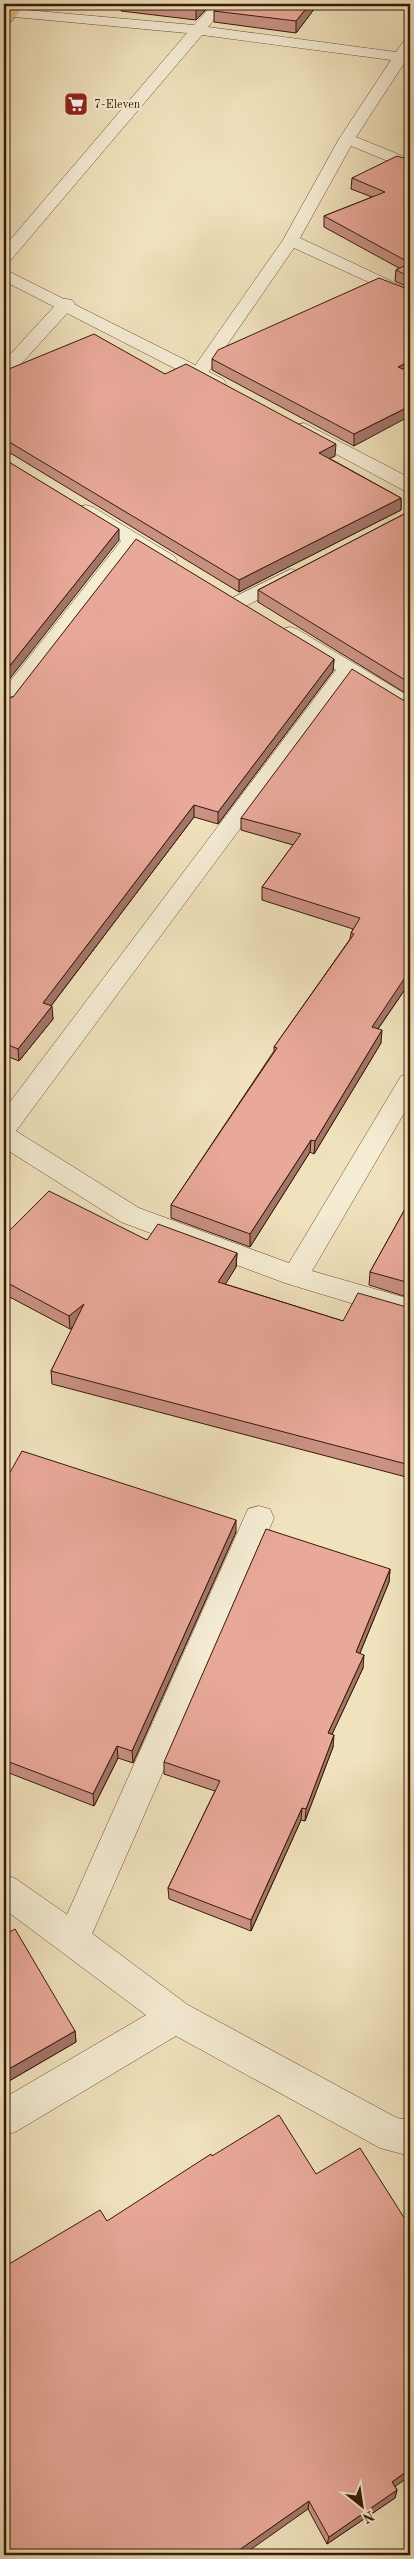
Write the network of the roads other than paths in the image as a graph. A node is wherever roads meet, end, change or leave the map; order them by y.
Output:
1 (220, 4) edge
2 (9, 13) edge
3 (200, 30) junction
4 (408, 51) edge
5 (347, 139) junction
6 (410, 164) edge
7 (291, 240) junction
8 (4, 258) edge
9 (4, 274) edge
10 (410, 296) edge
11 (66, 304) junction
12 (4, 372) edge
13 (198, 373) junction
14 (232, 391) edge
15 (292, 423) edge
16 (410, 486) edge
17 (68, 500) edge
18 (133, 539) junction
19 (307, 566) edge
20 (182, 568) edge
21 (349, 667) junction
22 (4, 703) edge
23 (410, 706) edge
24 (410, 1082) edge
25 (4, 1128) edge
26 (4, 1136) edge
27 (295, 1276) junction
28 (410, 1310) edge
29 (259, 1518) dead end
30 (4, 1890) edge
31 (73, 1939) junction
32 (176, 2017) junction
33 (4, 2118) edge
34 (410, 2138) edge

1 - 3 street
2 - 3 street
3 - 4 street
3 - 8 street
4 - 5 street
5 - 6 street
5 - 7 street
7 - 10 street
7 - 13 street
9 - 11 street
11 - 12 street
11 - 13 street
13 - 14 street
15 - 16 street
17 - 18 street
18 - 20 street
18 - 22 street
19 - 21 street
21 - 23 street
21 - 25 street
24 - 27 street
26 - 27 street
27 - 28 street
29 - 31 street
30 - 31 street
31 - 32 street
32 - 33 street
32 - 34 street

